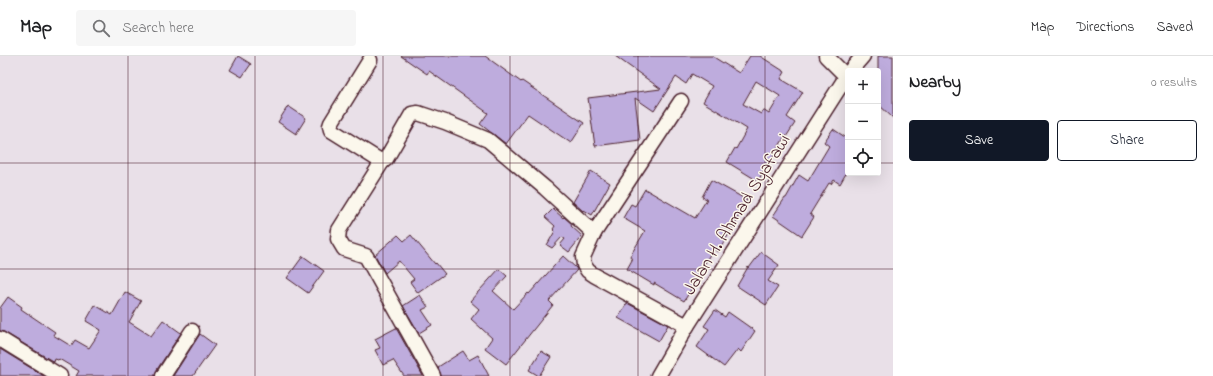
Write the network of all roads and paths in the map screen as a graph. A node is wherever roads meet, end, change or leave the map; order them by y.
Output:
1 (826, 56) edge
2 (863, 56) edge
3 (370, 60) dead end
4 (853, 68) edge
5 (845, 72) edge
6 (845, 79) edge
7 (681, 101) dead end
8 (382, 162) junction
9 (594, 233) junction
10 (687, 326) junction
11 (192, 331) dead end
12 (0, 339) edge
13 (60, 376) edge
14 (163, 376) edge
15 (433, 376) edge
16 (658, 376) edge

1 - 5 street
2 - 4 street, Jalan H. Ahmad Syafawi
3 - 8 street
6 - 10 street, Jalan H. Ahmad Syafawi
7 - 9 street
8 - 9 street
8 - 15 street
9 - 10 street
10 - 16 street, Jalan H. Ahmad Syafawi
11 - 14 street
12 - 13 street

